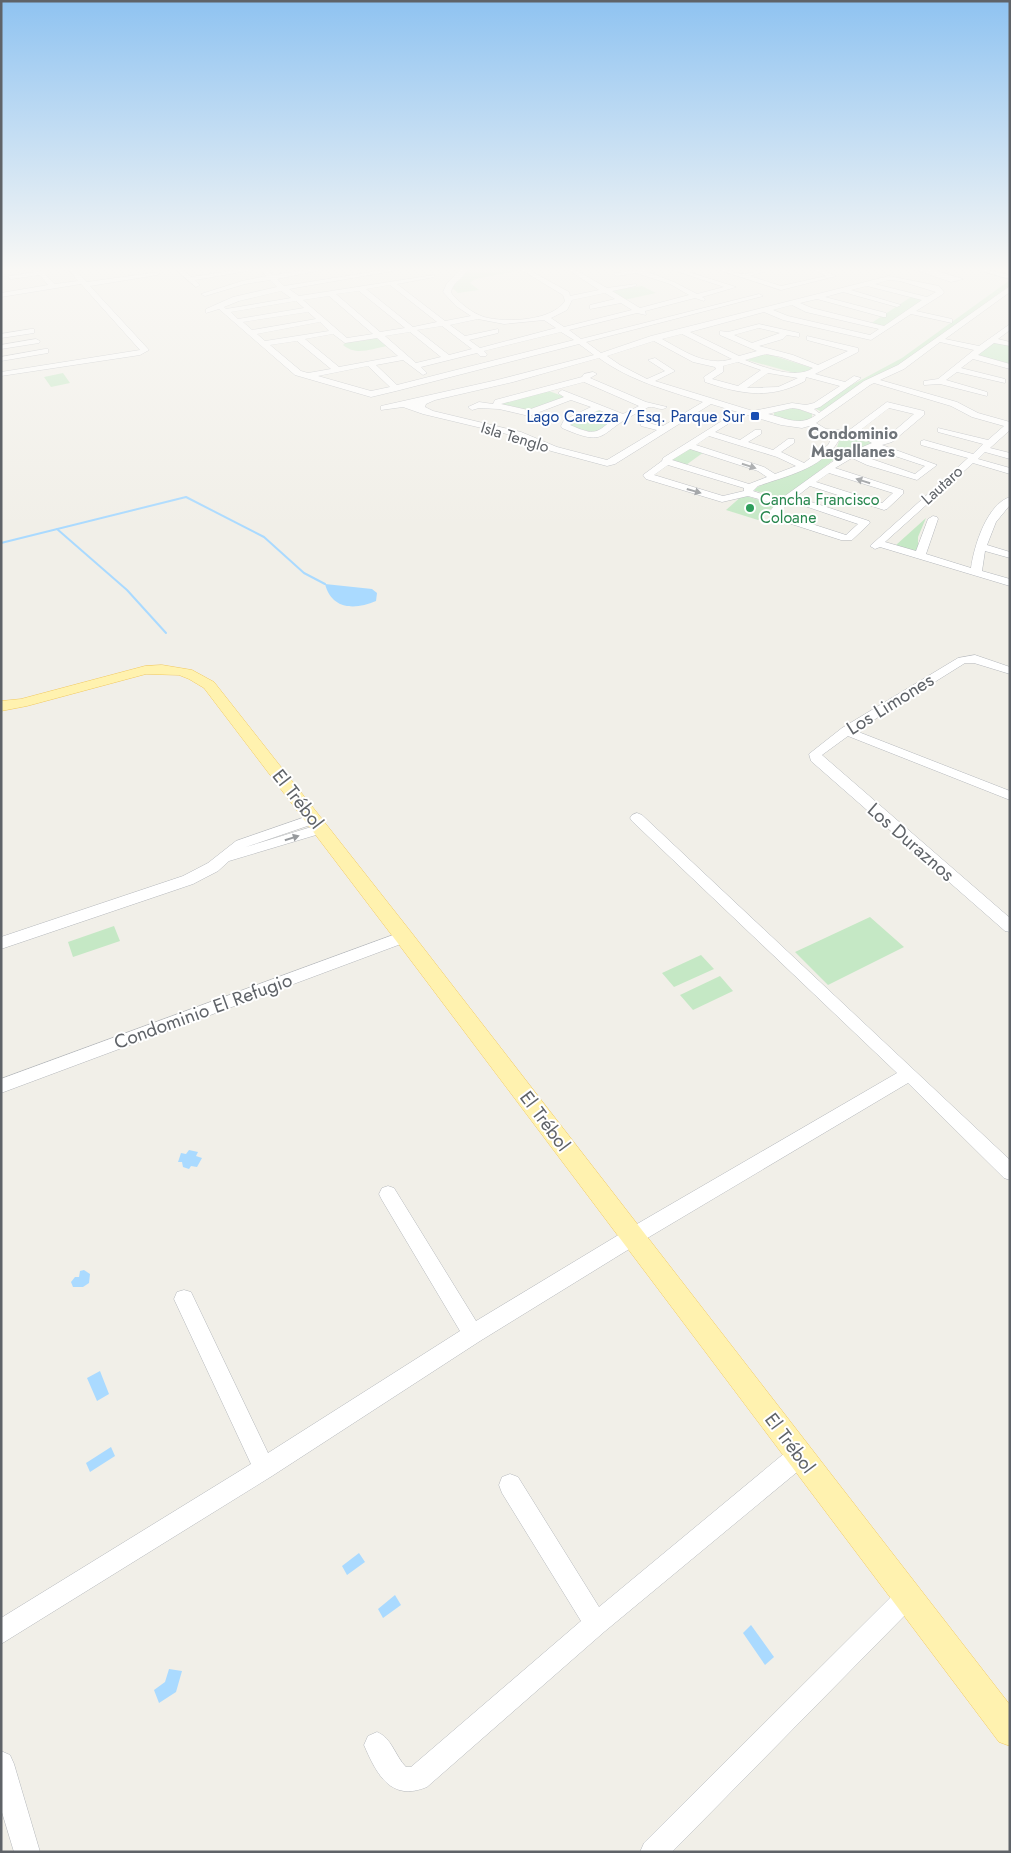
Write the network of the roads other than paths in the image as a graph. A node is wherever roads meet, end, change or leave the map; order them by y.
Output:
1 (20, 355) edge
2 (116, 355) edge
3 (277, 355) edge
4 (320, 355) edge
5 (444, 355) edge
6 (458, 355) edge
7 (484, 355) edge
8 (523, 355) edge
9 (598, 355) edge
10 (600, 355) edge
11 (688, 355) edge
12 (731, 355) edge
13 (752, 355) edge
14 (779, 355) edge
15 (794, 355) edge
16 (845, 355) edge
17 (917, 355) edge
18 (972, 356) joint
19 (405, 357) joint
20 (2, 358) edge
21 (447, 358) junction
22 (790, 358) junction
23 (738, 359) junction
24 (652, 360) dead end
25 (891, 362) dead end
26 (494, 363) junction
27 (370, 364) junction
28 (719, 364) junction
29 (416, 366) junction
30 (1010, 367) edge
31 (768, 369) junction
32 (338, 370) junction
33 (952, 371) junction
34 (811, 372) junction
35 (5, 373) edge
36 (527, 374) junction
37 (593, 374) dead end
38 (1010, 374) edge
39 (306, 376) junction
40 (585, 379) junction
41 (430, 380) junction
42 (872, 380) junction
43 (646, 381) junction
44 (940, 381) junction
45 (1002, 381) junction
46 (536, 382) dead end
47 (848, 383) junction
48 (927, 383) dead end
49 (396, 388) junction
50 (553, 389) junction
51 (738, 390) junction
52 (570, 397) junction
53 (603, 398) junction
54 (429, 399) junction
55 (710, 401) junction
56 (404, 404) junction
57 (644, 404) junction
58 (498, 405) junction
59 (472, 407) dead end
60 (663, 407) dead end
61 (384, 408) dead end
62 (423, 408) junction
63 (806, 408) junction
64 (972, 413) junction
65 (772, 415) junction
66 (623, 417) junction
67 (813, 421) junction
68 (725, 422) dead end
69 (961, 422) dead end
70 (644, 424) dead end
71 (796, 425) junction
72 (1010, 425) edge
73 (532, 426) dead end
74 (662, 429) junction
75 (941, 430) dead end
76 (758, 432) dead end
77 (708, 433) junction
78 (851, 433) junction
79 (515, 435) junction
80 (837, 436) junction
81 (791, 441) dead end
82 (741, 443) junction
83 (924, 443) dead end
84 (876, 444) junction
85 (690, 446) junction
86 (986, 446) junction
87 (774, 453) junction
88 (1010, 454) edge
89 (852, 455) junction
90 (972, 459) junction
91 (667, 462) junction
92 (609, 463) junction
93 (804, 467) junction
94 (827, 469) junction
95 (620, 470) dead end
96 (1010, 471) edge
97 (774, 477) junction
98 (808, 483) junction
99 (749, 490) junction
100 (785, 500) junction
101 (1010, 500) edge
102 (933, 519) dead end
103 (981, 547) junction
104 (1010, 555) edge
105 (920, 556) junction
106 (976, 573) junction
107 (1010, 583) edge
108 (1010, 671) edge
109 (1, 706) edge
110 (846, 731) junction
111 (815, 754) joint
112 (1010, 796) edge
113 (637, 818) dead end
114 (318, 824) junction
115 (1010, 927) edge
116 (404, 937) junction
117 (1, 943) edge
118 (910, 1074) junction
119 (1, 1086) edge
120 (1010, 1172) edge
121 (388, 1194) dead end
122 (632, 1237) junction
123 (184, 1299) dead end
124 (473, 1334) junction
125 (800, 1455) junction
126 (264, 1468) junction
127 (510, 1485) dead end
128 (908, 1596) junction
129 (596, 1624) junction
130 (1, 1632) edge
131 (1010, 1731) edge
132 (377, 1745) dead end
133 (1, 1764) edge
134 (27, 1852) edge
135 (653, 1852) edge

1 - 20 street
2 - 35 street
3 - 39 street
4 - 32 street
5 - 21 street
6 - 21 street
7 - 26 street
8 - 26 street
9 - 36 street
10 - 43 street
11 - 28 street
12 - 23 street
13 - 23 street
14 - 22 street
15 - 22 street
16 - 34 street
17 - 42 street
18 - 30 street
18 - 33 street
19 - 27 street
19 - 29 street
20 - 35 street
21 - 29 street
22 - 34 street
23 - 28 street
23 - 31 street
24 - 43 street
25 - 47 street
26 - 41 street
27 - 32 street
27 - 49 street
28 - 51 street
29 - 41 street
31 - 34 street
31 - 51 street
32 - 39 street
33 - 44 street
33 - 45 street
34 - 47 street
34 - 51 street
36 - 46 street
36 - 54 street
37 - 40 street
38 - 45 street
39 - 49 street
40 - 50 street
40 - 53 street
41 - 49 street
42 - 64 street
42 - 67 street
43 - 53 street
43 - 55 street
44 - 45 street
44 - 48 street
47 - 63 street
50 - 52 street
50 - 58 street
52 - 53 street
52 - 58 street
53 - 57 street
53 - 66 street
53 - 66 street
54 - 56 street
54 - 62 street
55 - 65 street
55 - 74 street
56 - 61 street
56 - 62 street, Isla Tenglo
57 - 60 street
57 - 66 street
58 - 59 street
62 - 79 street, Isla Tenglo
63 - 65 street
63 - 67 street
64 - 69 street
64 - 72 street
65 - 71 street
67 - 71 street
67 - 80 street
68 - 77 street
70 - 74 street
71 - 80 street
72 - 86 street, Lautaro
73 - 79 street
74 - 92 street
75 - 86 street
76 - 82 street
77 - 82 street
77 - 85 street
78 - 80 street
78 - 84 street
78 - 84 street
79 - 92 street, Isla Tenglo
80 - 93 street
81 - 87 street
82 - 87 street
83 - 90 street
84 - 89 street
84 - 89 street
85 - 91 street
85 -> 97 street
86 - 88 street
86 - 90 street, Lautaro
87 - 93 street
89 - 94 street
90 - 96 street
90 - 105 street, Lautaro
91 - 99 street
91 -> 99 street
92 - 95 street, Isla Tenglo
93 - 97 street
94 - 98 street
98 -> 94 street
97 - 99 street
98 - 100 street
99 - 100 street
100 - 100 street
101 - 103 street
102 - 105 street
103 - 104 street
103 - 106 street
105 - 106 street
106 - 107 street
108 - 110 street, Los Limones
109 - 114 main road, El Trébol
110 - 111 street, Los Limones
110 - 112 street
111 - 115 street, Los Duraznos
113 - 118 street
114 - 116 main road, El Trébol
114 - 117 street
116 - 119 street, Condominio El Refugio
116 - 122 main road, El Trébol
118 - 120 street
118 - 122 street
121 - 124 street
122 - 124 street
122 - 125 main road, El Trébol
123 - 126 street
124 - 126 street
125 - 128 main road, El Trébol
125 - 129 street
126 - 130 street
127 - 129 street
128 - 131 main road, El Trébol
128 - 135 street
129 - 132 street
133 - 134 street

